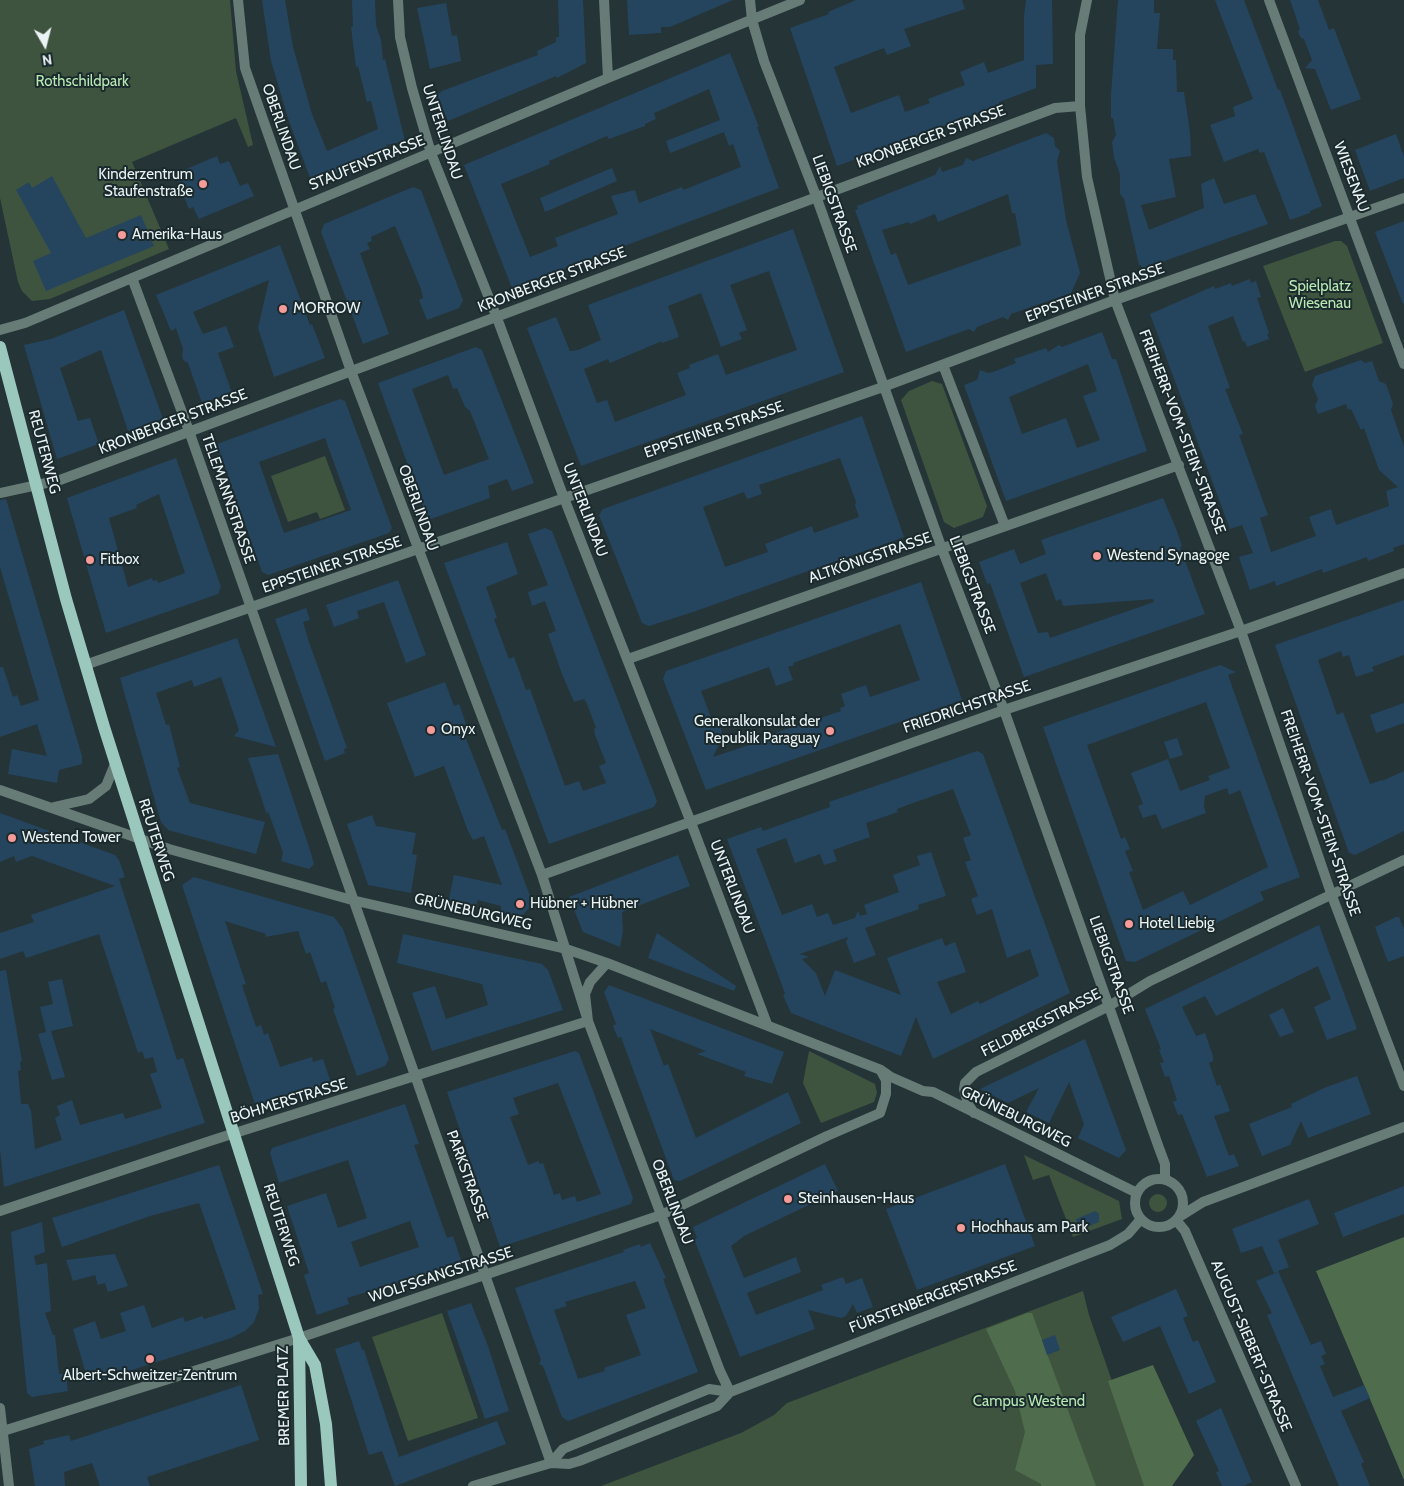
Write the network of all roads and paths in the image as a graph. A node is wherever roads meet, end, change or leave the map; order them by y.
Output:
1 (238, 0) edge
2 (398, 0) edge
3 (604, 0) edge
4 (750, 0) edge
5 (800, 0) edge
6 (1087, 0) edge
7 (1269, 0) edge
8 (752, 20) junction
9 (608, 78) junction
10 (1080, 106) junction
11 (431, 153) junction
12 (816, 196) junction
13 (1404, 198) edge
14 (294, 209) junction
15 (1351, 218) junction
16 (132, 278) junction
17 (1115, 300) junction
18 (497, 318) junction
19 (0, 330) edge
20 (0, 347) edge
21 (1404, 364) edge
22 (943, 365) junction
23 (351, 370) junction
24 (883, 387) junction
25 (189, 431) junction
26 (1178, 465) junction
27 (36, 487) junction
28 (0, 493) edge
29 (564, 498) junction
30 (1005, 526) junction
31 (942, 549) junction
32 (418, 551) junction
33 (1404, 573) edge
34 (250, 609) junction
35 (1241, 631) junction
36 (628, 658) junction
37 (85, 665) junction
38 (1004, 710) junction
39 (115, 764) junction
40 (0, 790) edge
41 (50, 808) junction
42 (690, 820) junction
43 (138, 838) junction
44 (1404, 860) edge
45 (542, 875) junction
46 (1332, 896) junction
47 (352, 900) junction
48 (566, 949) junction
49 (607, 963) junction
50 (1109, 1006) junction
51 (588, 1021) junction
52 (767, 1024) junction
53 (881, 1070) junction
54 (416, 1078) junction
55 (1404, 1086) edge
56 (975, 1114) junction
57 (1404, 1127) edge
58 (233, 1134) junction
59 (1165, 1180) junction
60 (1137, 1192) junction
61 (1182, 1195) junction
62 (1203, 1202) junction
63 (0, 1212) edge
64 (661, 1215) junction
65 (1141, 1219) junction
66 (1177, 1219) junction
67 (488, 1276) junction
68 (298, 1338) junction
69 (730, 1392) junction
70 (0, 1408) edge
71 (1, 1432) edge
72 (551, 1463) junction
73 (9, 1486) edge
74 (301, 1486) edge
75 (330, 1486) edge
76 (473, 1486) edge
77 (1296, 1486) edge

1 - 14 street, OBERLINDAU
2 - 11 street, UNTERLINDAU
3 - 9 street
4 - 8 street, LIEBIGSTRASSE
5 - 8 street, STAUFENSTRASSE
6 - 10 street, FREIHERR-VOM-STEIN-STRASSE
7 - 15 street, WIESENAU
8 - 9 street, STAUFENSTRASSE
8 - 12 street, LIEBIGSTRASSE
9 - 11 street, STAUFENSTRASSE
10 - 12 street, KRONBERGER STRASSE
10 - 17 street, FREIHERR-VOM-STEIN-STRASSE
11 - 14 street, STAUFENSTRASSE
11 - 18 street, UNTERLINDAU
12 - 18 street, KRONBERGER STRASSE
12 - 24 street, LIEBIGSTRASSE
13 - 15 street, EPPSTEINER STRASSE
14 - 16 street, STAUFENSTRASSE
14 - 23 street, OBERLINDAU
15 - 17 street, EPPSTEINER STRASSE
15 - 21 street, WIESENAU
16 - 19 street, STAUFENSTRASSE
16 - 25 street, TELEMANNSTRASSE
17 - 22 street, EPPSTEINER STRASSE
17 - 26 street, FREIHERR-VOM-STEIN-STRASSE
18 - 23 street, KRONBERGER STRASSE
18 - 29 street, UNTERLINDAU
20 - 27 main road, REUTERWEG
22 - 24 street, EPPSTEINER STRASSE
22 - 30 street
23 - 25 street, KRONBERGER STRASSE
23 - 32 street, OBERLINDAU
24 - 29 street, EPPSTEINER STRASSE
24 - 31 street, LIEBIGSTRASSE
25 - 27 street, KRONBERGER STRASSE
25 - 34 street, TELEMANNSTRASSE
26 - 30 street, ALTKÖNIGSTRASSE
26 - 35 street, FREIHERR-VOM-STEIN-STRASSE
27 - 28 street, KRONBERGER STRASSE
27 - 37 main road, REUTERWEG
29 - 32 street, EPPSTEINER STRASSE
29 - 36 street, UNTERLINDAU
30 - 31 street, ALTKÖNIGSTRASSE
31 - 36 street, ALTKÖNIGSTRASSE
31 - 38 street, LIEBIGSTRASSE
32 - 34 street, EPPSTEINER STRASSE
32 - 45 street, OBERLINDAU
33 - 35 street, FRIEDRICHSTRASSE
34 - 37 street, EPPSTEINER STRASSE
34 - 47 street, TELEMANNSTRASSE
35 - 38 street, FRIEDRICHSTRASSE
35 - 46 street, FREIHERR-VOM-STEIN-STRASSE
36 - 42 street, UNTERLINDAU
37 - 39 main road, REUTERWEG
38 - 42 street, FRIEDRICHSTRASSE
38 - 50 street, LIEBIGSTRASSE
39 - 41 street
39 - 43 main road, REUTERWEG
40 - 41 street, GRÜNEBURGWEG
41 - 43 street, GRÜNEBURGWEG
42 - 45 street, FRIEDRICHSTRASSE
42 - 52 street, UNTERLINDAU
43 - 47 street, GRÜNEBURGWEG
43 - 58 main road, REUTERWEG
44 - 46 street, FELDBERGSTRASSE
45 - 48 street, OBERLINDAU
46 - 50 street, FELDBERGSTRASSE
46 - 55 street, FREIHERR-VOM-STEIN-STRASSE
47 - 48 street, GRÜNEBURGWEG
47 - 54 street, PARKSTRASSE
48 - 49 street, GRÜNEBURGWEG
48 - 51 street, OBERLINDAU
49 - 51 street, OBERLINDAU
49 - 52 street, GRÜNEBURGWEG
50 - 56 street, FELDBERGSTRASSE
50 - 59 street, LIEBIGSTRASSE
51 - 54 street, BÖHMERSTRASSE
51 - 64 street, OBERLINDAU
52 - 53 street, GRÜNEBURGWEG
53 - 56 street, GRÜNEBURGWEG
53 - 64 street, WOLFSGANGSTRASSE
54 - 58 street, BÖHMERSTRASSE
54 - 67 street, PARKSTRASSE
56 - 60 street, GRÜNEBURGWEG
57 - 62 street
58 - 63 street, BÖHMERSTRASSE
58 - 68 main road, REUTERWEG
59 - 60 street
59 - 61 street
60 - 65 street
61 - 62 street
61 - 66 street
62 - 66 street
64 - 67 street, WOLFSGANGSTRASSE
64 - 69 street, OBERLINDAU
65 - 66 street
65 - 69 street, FÜRSTENBERGERSTRASSE
66 - 77 street, AUGUST-SIEBERT-STRASSE
67 - 68 street, WOLFSGANGSTRASSE
67 - 72 street, PARKSTRASSE
68 - 71 street, WOLFSGANGSTRASSE
68 - 74 main road, BREMER PLATZ
68 - 75 main road, BREMER PLATZ
69 - 72 street, FÜRSTENBERGERSTRASSE
69 - 72 street, FÜRSTENBERGERSTRASSE
70 - 71 street
71 - 73 street
72 - 76 street, FÜRSTENBERGERSTRASSE

